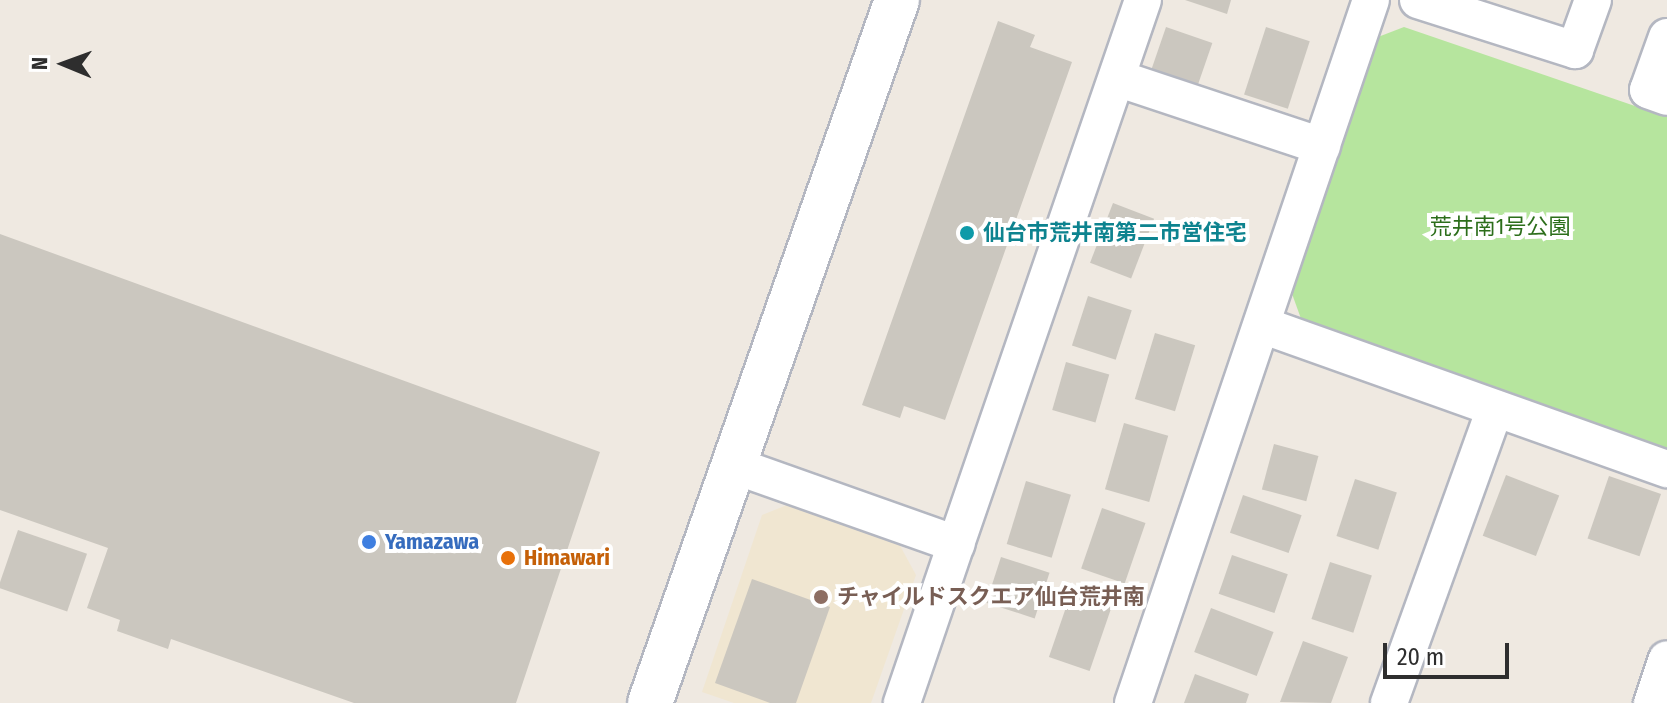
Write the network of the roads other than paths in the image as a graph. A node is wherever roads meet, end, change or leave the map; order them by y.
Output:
1 (897, 0) edge
2 (1143, 0) edge
3 (1371, 0) edge
4 (1418, 0) edge
5 (1593, 0) edge
6 (1667, 37) edge
7 (1117, 78) junction
8 (1667, 97) edge
9 (1322, 146) junction
10 (1262, 325) junction
11 (1495, 408) junction
12 (733, 465) junction
13 (1667, 469) edge
14 (956, 544) junction
15 (1667, 659) edge
16 (650, 703) edge
17 (902, 703) edge
18 (1133, 703) edge
19 (1389, 703) edge
20 (1652, 703) edge

1 - 12 street
2 - 7 street
3 - 9 street
4 - 5 street
6 - 8 street
7 - 9 street
7 - 14 street
9 - 10 street
10 - 11 street
10 - 18 street
11 - 13 street
11 - 19 street
12 - 14 street
12 - 16 street
14 - 17 street
15 - 20 street

